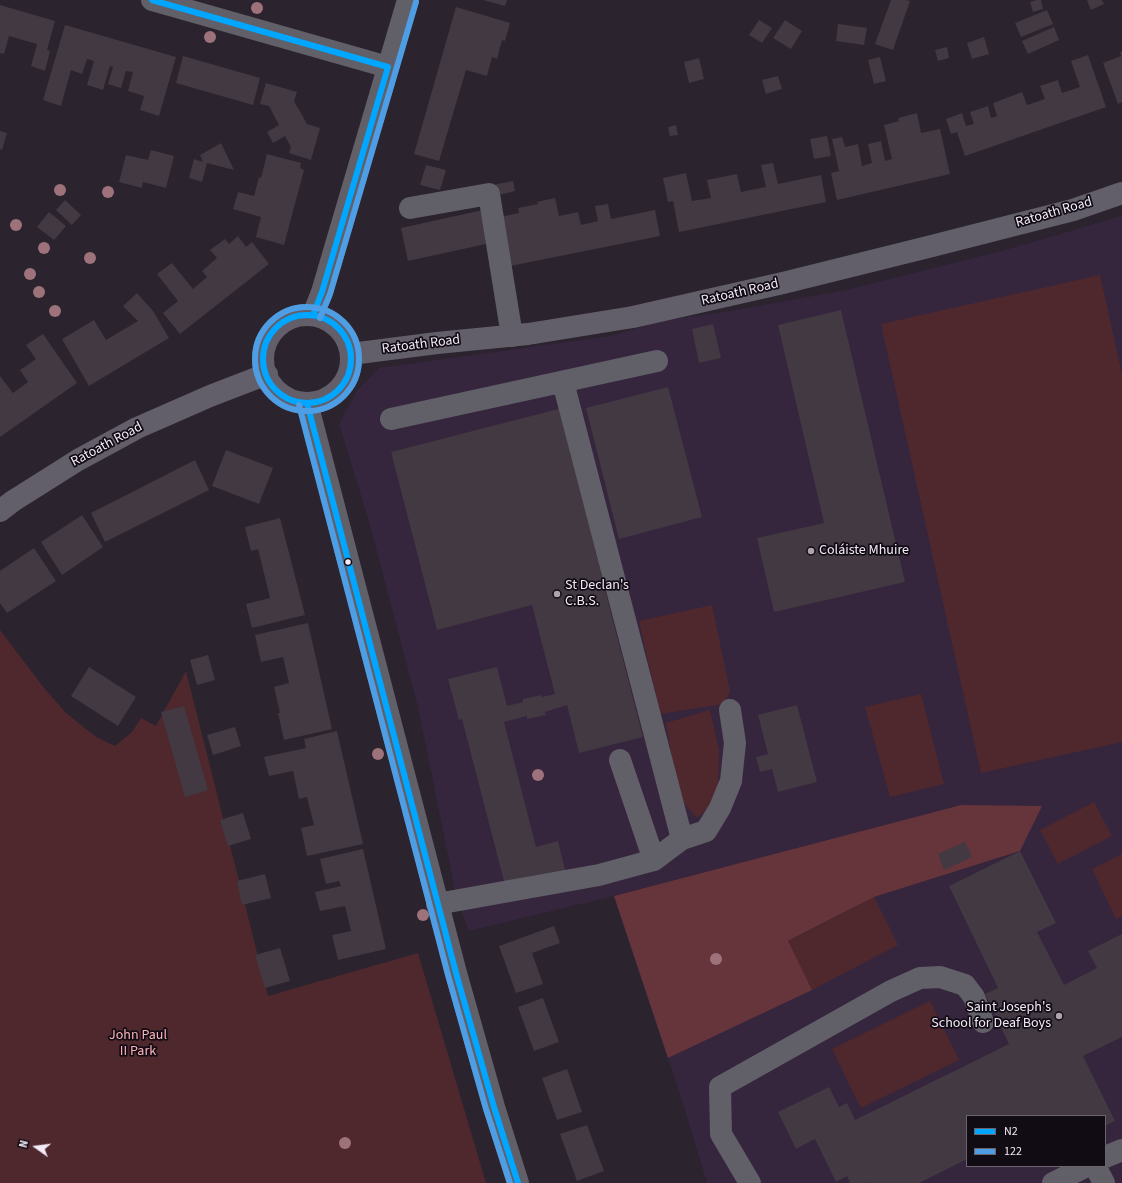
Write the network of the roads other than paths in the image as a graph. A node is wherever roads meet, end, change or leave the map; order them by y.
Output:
1 (152, 0) edge
2 (408, 0) edge
3 (388, 67) junction
4 (1122, 193) edge
5 (410, 208) dead end
6 (313, 315) junction
7 (512, 336) junction
8 (351, 354) junction
9 (657, 361) dead end
10 (266, 374) junction
11 (564, 382) junction
12 (307, 403) junction
13 (391, 419) dead end
14 (0, 511) edge
15 (730, 710) dead end
16 (620, 760) dead end
17 (682, 839) junction
18 (654, 860) junction
19 (438, 904) junction
20 (983, 1022) dead end
21 (1122, 1150) edge
22 (1106, 1157) edge
23 (1084, 1167) edge
24 (1096, 1167) edge
25 (518, 1183) edge
26 (750, 1183) edge
27 (1053, 1183) edge
28 (1104, 1183) edge

1 - 3 street
2 - 3 street
3 - 6 street
4 - 7 main road, Ratoath Road
5 - 7 street
6 - 8 main road
6 - 10 main road
7 - 8 main road, Ratoath Road
8 - 12 main road
9 - 11 street
10 - 12 main road
10 - 14 main road, Ratoath Road
11 - 13 street
11 - 17 street
12 - 19 street
15 - 17 street
16 - 18 street
17 - 18 street
18 - 19 street
19 - 25 street
20 - 26 street
21 - 22 street
23 - 27 street
24 - 28 street

